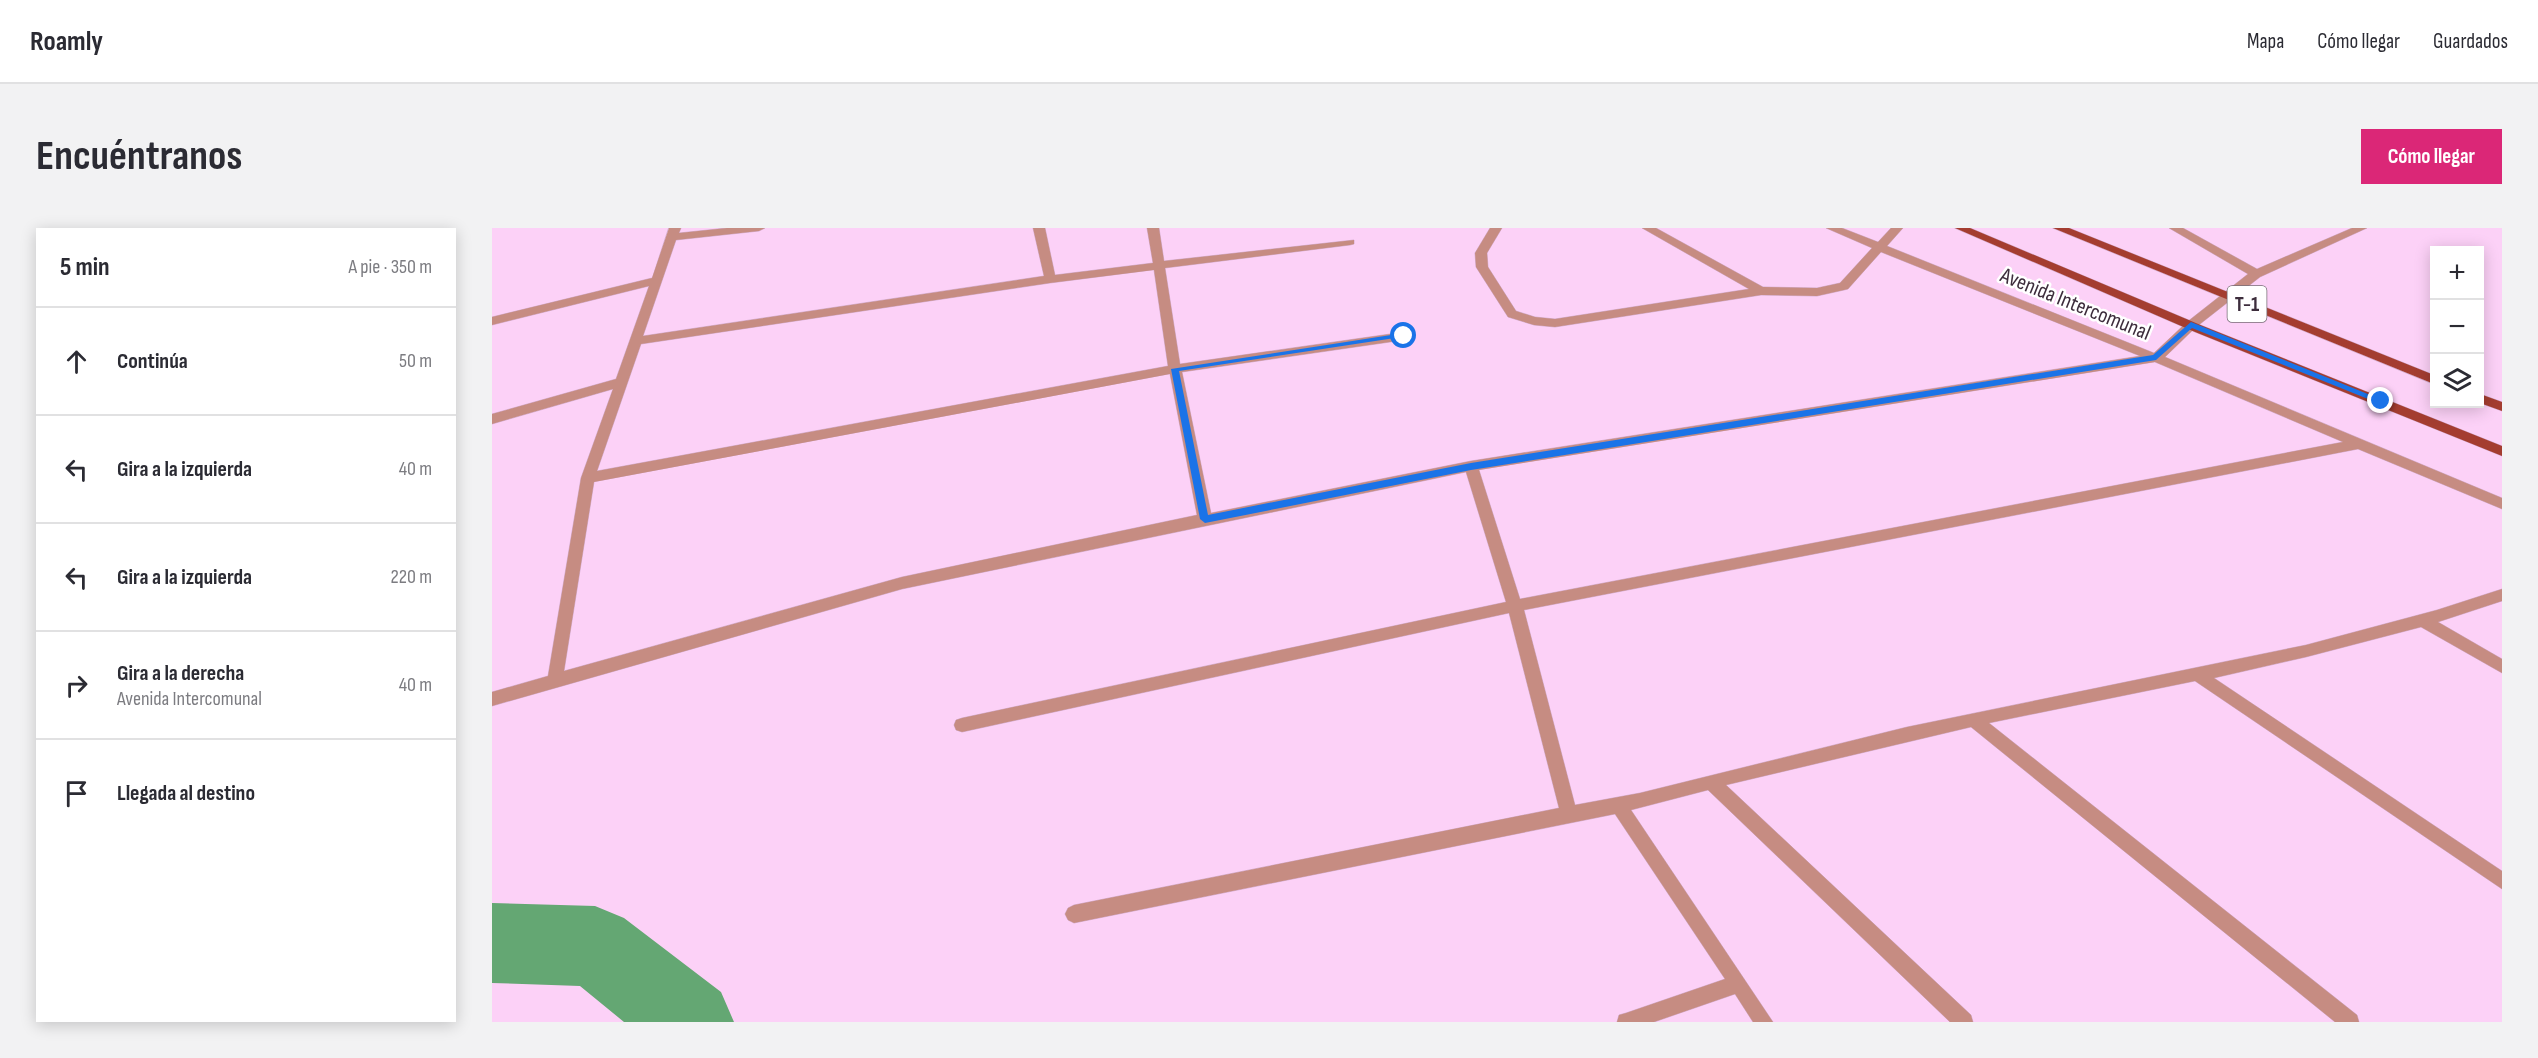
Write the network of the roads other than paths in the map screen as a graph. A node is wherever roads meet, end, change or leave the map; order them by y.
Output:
1 (759, 228) edge
2 (1039, 228) edge
3 (1153, 228) edge
4 (1496, 228) edge
5 (1648, 228) edge
6 (1832, 228) edge
7 (1897, 228) edge
8 (1961, 228) edge
9 (2059, 228) edge
10 (2175, 228) edge
11 (2361, 228) edge
12 (674, 233) edge
13 (1350, 242) dead end
14 (1882, 246) junction
15 (1158, 265) junction
16 (2256, 274) junction
17 (1050, 279) junction
18 (657, 280) junction
19 (1761, 291) junction
20 (2227, 296) junction
21 (492, 321) edge
22 (2191, 325) junction
23 (1404, 336) dead end
24 (637, 341) junction
25 (2156, 358) junction
26 (1175, 369) junction
27 (2430, 378) edge
28 (621, 382) junction
29 (2484, 399) edge
30 (2502, 406) edge
31 (492, 419) edge
32 (2361, 443) junction
33 (2502, 451) edge
34 (1471, 466) junction
35 (588, 478) junction
36 (2502, 504) edge
37 (1205, 519) junction
38 (2502, 595) edge
39 (1515, 606) junction
40 (2426, 622) junction
41 (2502, 667) edge
42 (2199, 676) junction
43 (555, 680) junction
44 (492, 699) edge
45 (1973, 720) junction
46 (962, 725) dead end
47 (1711, 782) junction
48 (1620, 807) junction
49 (1569, 814) junction
50 (2502, 881) edge
51 (1074, 914) dead end
52 (1738, 984) junction
53 (1626, 1022) edge
54 (1764, 1022) edge
55 (1964, 1022) edge
56 (2350, 1022) edge

1 - 12 street
2 - 17 street
3 - 15 street
4 - 19 street
5 - 19 street
6 - 14 street, Avenida Intercomunal
7 - 14 street
8 - 22 main road, Avenida Intercomunal / T-1
9 - 20 main road, T-1
10 - 16 street
11 - 16 street
12 - 18 street
13 - 15 street
14 - 19 street
14 - 25 street, Avenida Intercomunal
15 - 17 street
15 - 26 street
16 - 20 street
17 - 24 street
18 - 21 street
18 - 24 street
20 - 22 street
20 - 27 main road, T-1
22 - 25 street
22 - 33 main road, Avenida Intercomunal / T-1
23 - 26 street
24 - 28 street
25 - 32 street, Avenida Intercomunal
25 - 34 street
26 - 35 street
26 - 37 street
28 - 31 street
28 - 35 street
29 - 30 main road
32 - 36 street, Avenida Intercomunal
32 - 39 street
34 - 37 street
34 - 39 street
35 - 43 street
37 - 43 street
38 - 40 street
39 - 46 street
39 - 49 street
40 - 41 street
40 - 42 street
42 - 45 street
42 - 50 street
43 - 44 street
45 - 47 street
45 - 56 street
47 - 48 street
47 - 55 street
48 - 49 street
48 - 52 street
49 - 51 street
52 - 53 street
52 - 54 street

